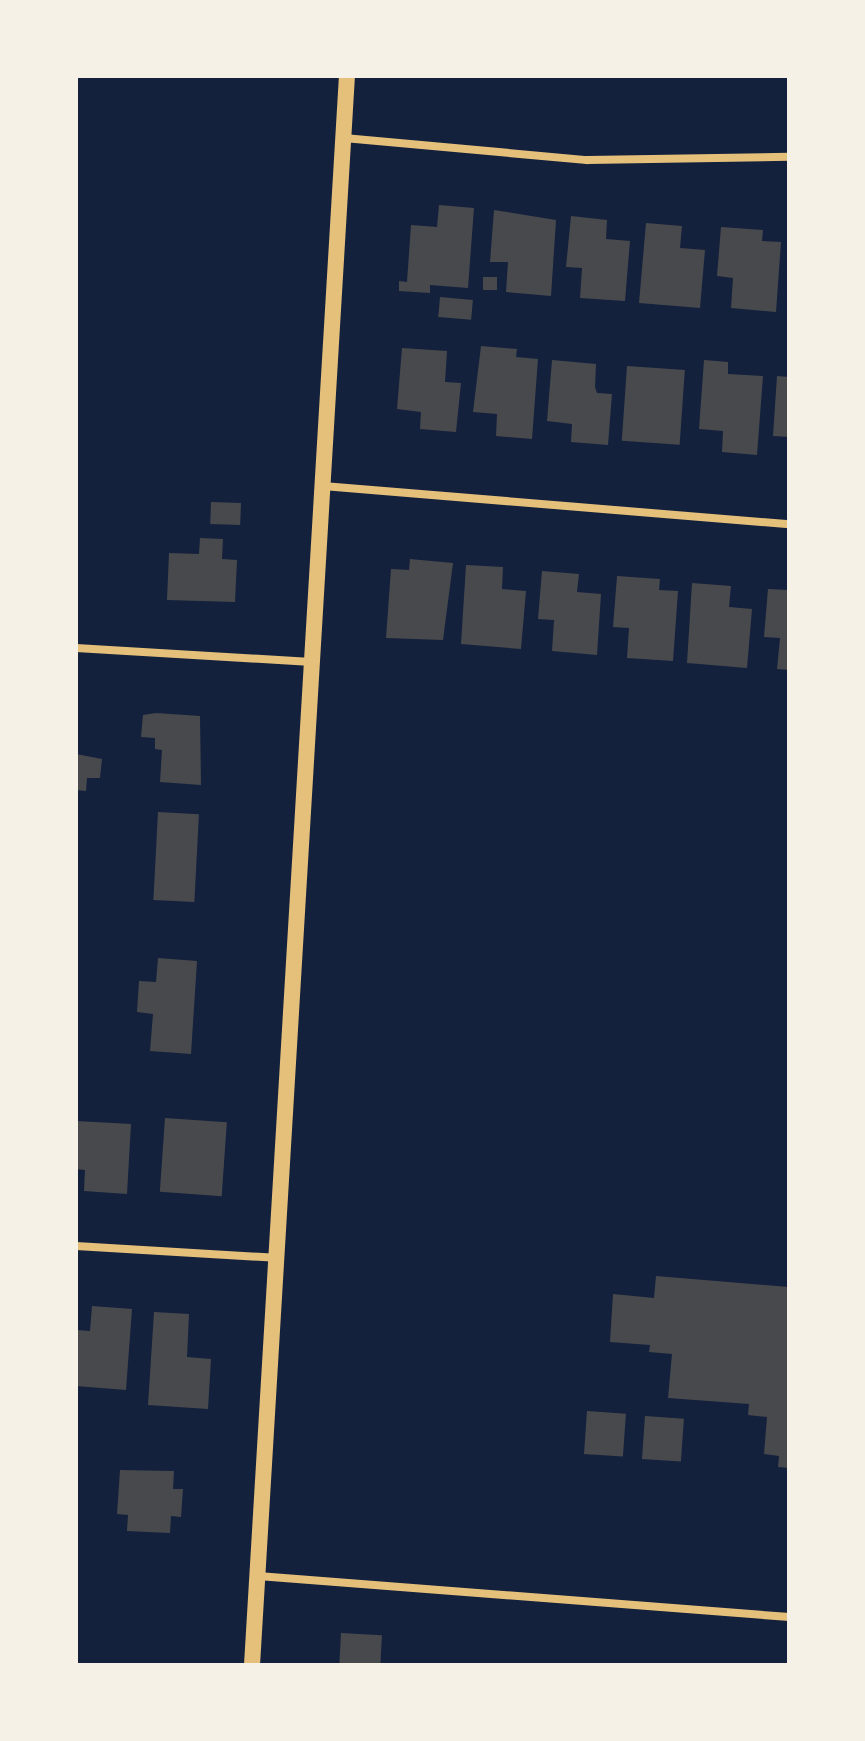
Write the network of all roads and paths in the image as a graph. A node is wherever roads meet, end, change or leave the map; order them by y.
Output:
1 (347, 76) edge
2 (343, 138) junction
3 (789, 157) edge
4 (323, 486) junction
5 (789, 524) edge
6 (76, 648) edge
7 (312, 662) junction
8 (76, 1246) edge
9 (277, 1258) junction
10 (258, 1576) junction
11 (789, 1617) edge
12 (252, 1665) edge

1 - 2 main road
2 - 3 street
2 - 4 main road
4 - 5 street
4 - 7 main road
6 - 7 street
7 - 9 main road
8 - 9 street
9 - 10 main road
10 - 11 street
10 - 12 main road

